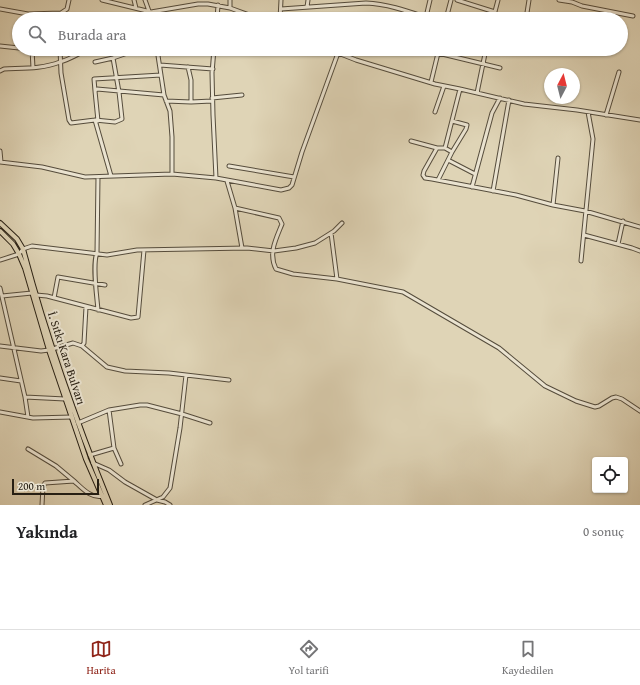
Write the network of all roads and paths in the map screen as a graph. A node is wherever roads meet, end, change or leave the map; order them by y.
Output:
1 (70, 0) edge
2 (102, 0) edge
3 (134, 0) edge
4 (145, 0) edge
5 (230, 0) edge
6 (281, 0) edge
7 (308, 0) edge
8 (331, 0) edge
9 (430, 0) edge
10 (451, 0) edge
11 (457, 0) edge
12 (498, 0) edge
13 (529, 0) edge
14 (559, 0) edge
15 (379, 2) edge
16 (218, 5) junction
17 (330, 6) junction
18 (307, 7) junction
19 (136, 8) junction
20 (230, 8) junction
21 (281, 8) junction
22 (0, 9) edge
23 (19, 12) edge
24 (62, 12) edge
25 (150, 12) junction
26 (218, 12) edge
27 (241, 12) edge
28 (281, 12) edge
29 (410, 12) edge
30 (427, 12) edge
31 (448, 12) edge
32 (495, 12) joint
33 (527, 12) edge
34 (613, 12) edge
35 (628, 15) edge
36 (633, 16) dead end
37 (0, 46) edge
38 (12, 47) edge
39 (32, 56) edge
40 (60, 56) edge
41 (73, 56) edge
42 (119, 56) edge
43 (158, 56) edge
44 (214, 56) edge
45 (337, 56) edge
46 (348, 56) edge
47 (437, 56) edge
48 (455, 56) edge
49 (485, 56) edge
50 (113, 58) junction
51 (60, 62) junction
52 (95, 62) dead end
53 (483, 64) junction
54 (160, 65) junction
55 (188, 67) junction
56 (33, 68) junction
57 (500, 68) dead end
58 (213, 69) junction
59 (0, 71) edge
60 (619, 72) dead end
61 (161, 75) junction
62 (117, 78) junction
63 (431, 82) junction
64 (444, 86) junction
65 (460, 89) junction
66 (95, 91) junction
67 (119, 92) junction
68 (477, 93) junction
69 (164, 95) junction
70 (242, 95) dead end
71 (500, 98) junction
72 (212, 100) junction
73 (509, 100) junction
74 (166, 101) junction
75 (191, 102) junction
76 (435, 112) dead end
77 (588, 112) junction
78 (606, 115) junction
79 (96, 120) junction
80 (640, 120) edge
81 (452, 121) junction
82 (411, 141) dead end
83 (437, 148) junction
84 (445, 148) junction
85 (0, 151) edge
86 (452, 152) junction
87 (558, 158) dead end
88 (448, 160) junction
89 (1, 162) edge
90 (229, 166) dead end
91 (172, 174) junction
92 (475, 174) junction
93 (111, 176) junction
94 (98, 177) junction
95 (294, 177) junction
96 (216, 178) junction
97 (438, 180) junction
98 (228, 181) junction
99 (472, 187) junction
100 (493, 191) junction
101 (553, 205) junction
102 (235, 208) junction
103 (585, 211) junction
104 (623, 222) junction
105 (0, 223) edge
106 (342, 223) dead end
107 (640, 227) edge
108 (0, 232) edge
109 (331, 233) junction
110 (584, 235) junction
111 (618, 244) junction
112 (242, 248) junction
113 (23, 249) junction
114 (144, 250) junction
115 (272, 250) junction
116 (640, 251) edge
117 (97, 253) junction
118 (19, 254) junction
119 (0, 260) edge
120 (581, 261) dead end
121 (337, 279) junction
122 (96, 284) junction
123 (105, 285) dead end
124 (0, 289) edge
125 (34, 294) junction
126 (2, 296) junction
127 (54, 298) junction
128 (86, 307) junction
129 (98, 310) junction
130 (0, 316) edge
131 (6, 316) junction
132 (0, 346) edge
133 (82, 346) junction
134 (13, 348) junction
135 (51, 350) junction
136 (186, 375) junction
137 (0, 378) edge
138 (229, 380) dead end
139 (21, 381) junction
140 (25, 397) junction
141 (66, 399) junction
142 (109, 410) junction
143 (640, 411) edge
144 (0, 412) edge
145 (182, 414) junction
146 (28, 417) junction
147 (72, 417) junction
148 (78, 423) junction
149 (210, 423) dead end
150 (114, 448) junction
151 (28, 449) dead end
152 (90, 455) junction
153 (93, 463) junction
154 (120, 464) dead end
155 (74, 481) junction
156 (104, 496) junction
157 (157, 500) junction
158 (42, 505) edge
159 (106, 505) edge
160 (110, 505) edge
161 (145, 505) edge
162 (170, 505) edge

1 - 24 street
2 - 19 street
3 - 19 street
4 - 25 street
5 - 20 street
6 - 21 street
7 - 18 street
8 - 17 street
9 - 30 street
10 - 31 street
11 - 32 street
12 - 32 street
13 - 33 street
14 - 34 street
15 - 17 street
15 - 29 street
16 - 20 street
16 - 25 street
16 - 26 street
17 - 18 street
18 - 21 street
19 - 25 street
20 - 27 street
21 - 28 street
22 - 23 street
35 - 36 street
37 - 38 street
39 - 56 street
40 - 51 street
41 - 51 street
42 - 50 street
43 - 54 street
44 - 58 street
45 - 95 street
46 - 63 street
47 - 63 street
48 - 53 street
49 - 53 street
50 - 52 street
50 - 62 street
51 - 56 street
51 - 79 street
53 - 57 street
53 - 68 street
54 - 55 street
54 - 61 street
55 - 58 street
55 - 75 street
56 - 59 street
58 - 72 street
60 - 78 street
61 - 62 street
61 - 69 street
62 - 66 street
62 - 67 street
63 - 64 street
64 - 65 street
64 - 76 street
65 - 68 street
65 - 81 street
66 - 67 street
66 - 79 street
67 - 69 street
67 - 79 street
68 - 71 street
69 - 74 street
70 - 72 street
71 - 73 street
71 - 92 street
72 - 75 street
72 - 96 street
73 - 77 street
73 - 100 street
74 - 75 street
74 - 91 street
77 - 78 street
77 - 103 street
78 - 80 street
79 - 93 street
81 - 84 street
81 - 86 street
82 - 83 street
83 - 84 street
83 - 97 street
84 - 86 street
85 - 89 street
86 - 88 street
87 - 101 street
88 - 92 street
88 - 97 street
89 - 94 street
90 - 95 street
91 - 93 street
91 - 96 street
92 - 99 street
93 - 94 street
94 - 117 street
95 - 98 street
96 - 98 street
97 - 99 street
98 - 102 street
99 - 100 street
100 - 101 street
101 - 103 street
102 - 112 street
102 - 115 street
103 - 104 street
103 - 110 street
104 - 107 street
104 - 111 street
105 - 113 main road, İ. Sıtkı Kara Bulvarı
106 - 109 street
108 - 118 main road, İ. Sıtkı Kara Bulvarı
109 - 115 street
109 - 121 street
110 - 111 street
110 - 120 street
111 - 116 street
112 - 114 street
112 - 115 street
113 - 117 street
113 - 118 street
113 - 125 main road, İ. Sıtkı Kara Bulvarı
114 - 117 street
114 - 129 street
115 - 121 street
117 - 122 street
118 - 119 street
118 - 125 main road, İ. Sıtkı Kara Bulvarı
121 - 143 street
122 - 123 street
122 - 127 street
122 - 129 street
124 - 126 street
125 - 126 street
125 - 127 street
125 - 135 main road, İ. Sıtkı Kara Bulvarı
126 - 131 street
127 - 128 street
128 - 129 street
128 - 133 street
130 - 131 street
131 - 134 street
132 - 134 street
133 - 135 street
133 - 136 street
134 - 135 street
134 - 139 street
135 - 141 main road, İ. Sıtkı Kara Bulvarı
135 - 148 main road, İ. Sıtkı Kara Bulvarı
136 - 138 street
136 - 145 street
137 - 139 street
139 - 140 street
140 - 141 street
140 - 146 street
141 - 147 main road, İ. Sıtkı Kara Bulvarı
142 - 145 street
142 - 148 street
142 - 150 street
144 - 146 street
145 - 149 street
145 - 157 street
146 - 147 street
147 - 156 main road, İ. Sıtkı Kara Bulvarı
148 - 152 main road, İ. Sıtkı Kara Bulvarı
150 - 152 street
150 - 154 street
151 - 155 street
152 - 153 main road, İ. Sıtkı Kara Bulvarı
153 - 156 main road, İ. Sıtkı Kara Bulvarı
153 - 157 street
155 - 156 street
155 - 158 street
156 - 159 main road, İ. Sıtkı Kara Bulvarı
156 - 160 main road, İ. Sıtkı Kara Bulvarı
157 - 161 street
157 - 162 street

